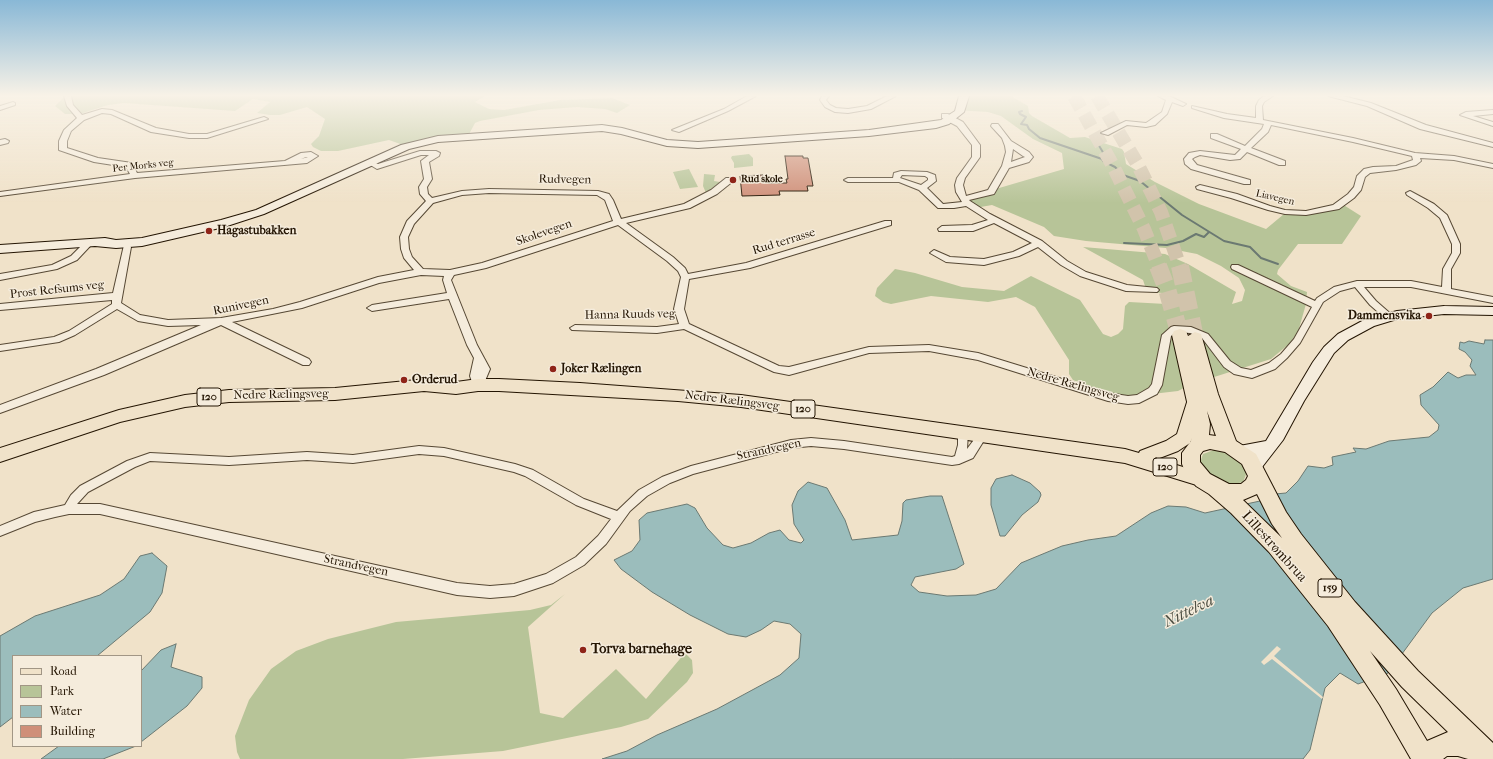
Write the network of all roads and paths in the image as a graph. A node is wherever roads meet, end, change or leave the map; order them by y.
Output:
1 (67, 131) edge
2 (168, 131) edge
3 (222, 131) edge
4 (554, 131) edge
5 (620, 131) edge
6 (881, 131) edge
7 (965, 131) edge
8 (999, 131) edge
9 (1108, 131) edge
10 (1264, 131) edge
11 (1311, 131) edge
12 (1438, 131) edge
13 (1105, 133) dead end
14 (1214, 136) dead end
15 (1008, 143) junction
16 (1493, 145) edge
17 (1245, 149) junction
18 (1415, 155) junction
19 (288, 162) dead end
20 (371, 163) junction
21 (1282, 163) dead end
22 (1006, 166) junction
23 (1493, 166) edge
24 (135, 176) junction
25 (729, 180) dead end
26 (848, 180) dead end
27 (896, 180) junction
28 (1247, 182) dead end
29 (1200, 187) dead end
30 (922, 188) junction
31 (1410, 193) dead end
32 (0, 194) edge
33 (430, 201) junction
34 (966, 201) junction
35 (994, 220) junction
36 (619, 222) junction
37 (888, 223) dead end
38 (942, 229) dead end
39 (93, 243) junction
40 (1039, 243) junction
41 (76, 244) junction
42 (127, 247) dead end
43 (0, 249) edge
44 (934, 253) dead end
45 (59, 265) junction
46 (1235, 267) dead end
47 (421, 272) junction
48 (450, 273) junction
49 (0, 277) edge
50 (685, 277) junction
51 (1357, 284) junction
52 (1154, 290) dead end
53 (1446, 290) junction
54 (452, 295) junction
55 (1493, 300) edge
56 (117, 301) junction
57 (1316, 305) junction
58 (0, 307) edge
59 (372, 308) dead end
60 (1493, 311) edge
61 (1393, 316) junction
62 (221, 321) junction
63 (685, 326) junction
64 (575, 328) dead end
65 (0, 348) edge
66 (306, 362) dead end
67 (478, 385) junction
68 (1196, 399) junction
69 (0, 409) edge
70 (971, 434) junction
71 (1270, 446) junction
72 (1234, 448) junction
73 (1196, 449) junction
74 (0, 455) edge
75 (1126, 456) junction
76 (1146, 456) junction
77 (959, 460) junction
78 (1258, 477) junction
79 (1215, 488) junction
80 (69, 509) junction
81 (619, 517) junction
82 (0, 531) edge
83 (1491, 757) edge
84 (1424, 759) edge
85 (1429, 759) edge

1 - 24 street
2 - 3 street
4 - 20 main road
5 - 6 main road
7 - 34 street
8 - 15 street
9 - 13 street
10 - 17 street
11 - 18 street
12 - 16 street
14 - 17 street
15 - 22 street
15 - 22 street
17 - 21 street
17 - 28 street
18 - 23 street
18 - 29 street, Liavegen
19 - 24 street, Per Morks veg
20 - 33 street
20 - 39 main road
22 - 34 street
24 - 32 street, Per Morks veg
25 - 36 street, Skolevegen
26 - 27 street
27 - 30 street
27 - 30 street
30 - 34 street
31 - 53 street
33 - 36 street, Rudvegen
33 - 47 street
34 - 35 street
35 - 38 street
35 - 40 street
36 - 48 street, Skolevegen
36 - 50 street, Rudvegen
37 - 50 street, Rud terrasse
39 - 41 main road
39 - 45 street
40 - 44 street
40 - 52 street
41 - 43 main road
41 - 45 street
42 - 56 street
45 - 49 street
46 - 57 street
47 - 48 street, Runivegen
47 - 62 street, Runivegen
48 - 54 street
50 - 63 street
51 - 53 street, Nedre Rælingsveg
51 - 57 street, Nedre Rælingsveg
51 - 61 street
53 - 55 street, Nedre Rælingsveg
54 - 59 street
54 - 67 street
56 - 58 street, Prost Refsums veg
56 - 62 street
56 - 65 street
57 - 63 street, Nedre Rælingsveg
60 - 61 main road
61 - 71 main road
62 - 66 street
62 - 69 street, Runivegen
63 - 64 street, Hanna Ruuds veg
67 - 70 main road, Nedre Rælingsveg / 120
67 - 74 main road, Nedre Rælingsveg / 120
68 - 72 highway, 159
68 - 73 highway, 159
68 - 76 main road
70 - 75 main road, Nedre Rælingsveg / 120
70 - 77 street
70 - 77 street
71 - 72 main road
71 - 78 main road
72 - 73 highway
72 - 78 highway, 159
73 - 76 main road, Nedre Rælingsveg / 120
73 - 79 highway, 159
75 - 76 main road, Nedre Rælingsveg / 120
75 - 79 main road, Nedre Rælingsveg / 120
77 - 81 street, Strandvegen
78 - 79 highway
78 - 83 highway, Lillestrømbrua / 159
79 - 84 highway, Lillestrømbrua / 159
80 - 81 street
80 - 81 street, Strandvegen
80 - 82 street, Strandvegen
83 - 85 highway, 159

